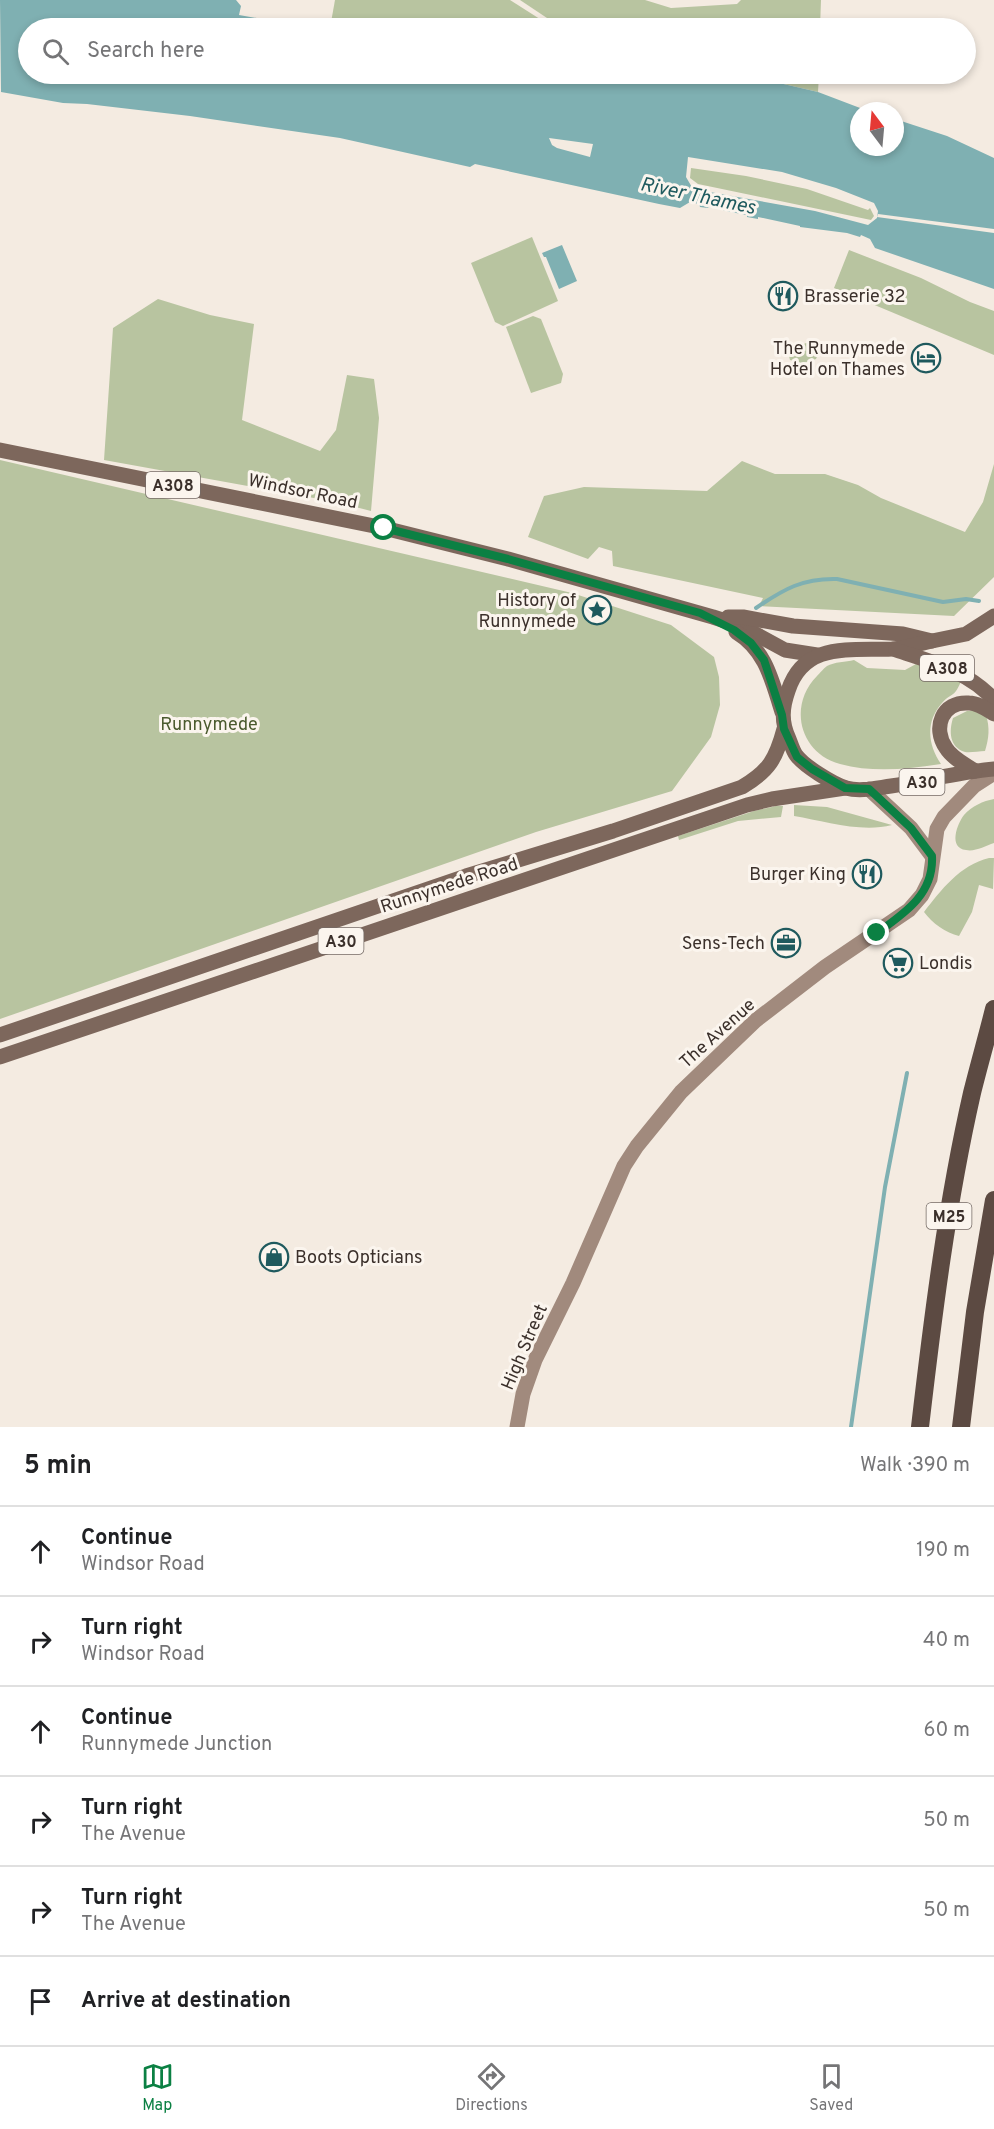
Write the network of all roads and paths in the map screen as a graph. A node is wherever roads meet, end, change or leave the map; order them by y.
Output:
1 (0, 450) edge
2 (706, 615) junction
3 (994, 616) edge
4 (932, 641) junction
5 (893, 649) junction
6 (817, 655) junction
7 (994, 700) edge
8 (994, 714) edge
9 (783, 722) junction
10 (975, 771) junction
11 (994, 771) edge
12 (845, 788) junction
13 (869, 789) junction
14 (932, 856) junction
15 (994, 1009) edge
16 (0, 1035) edge
17 (0, 1057) edge
18 (994, 1200) edge
19 (573, 1283) joint
20 (517, 1427) edge
21 (920, 1427) edge
22 (961, 1427) edge

1 - 2 main road, Windsor Road / A308
2 - 4 main road
2 - 6 main road, Windsor Road / A308
2 - 9 main road, Windsor Road / A308
3 - 4 main road
4 - 5 main road
5 - 6 main road
5 - 7 main road, A308
6 - 9 main road, A30
8 - 10 main road
9 - 12 main road, A30
9 - 16 main road, Runnymede Road / A30
10 - 11 main road, A30
10 - 13 main road, A30
11 - 14 main road, The Avenue
12 - 13 main road, A30
12 - 17 main road, Runnymede Road / A30
13 - 14 main road
14 - 19 main road, The Avenue
15 - 21 highway, M25
18 - 22 highway, M25
19 - 20 main road, High Street

